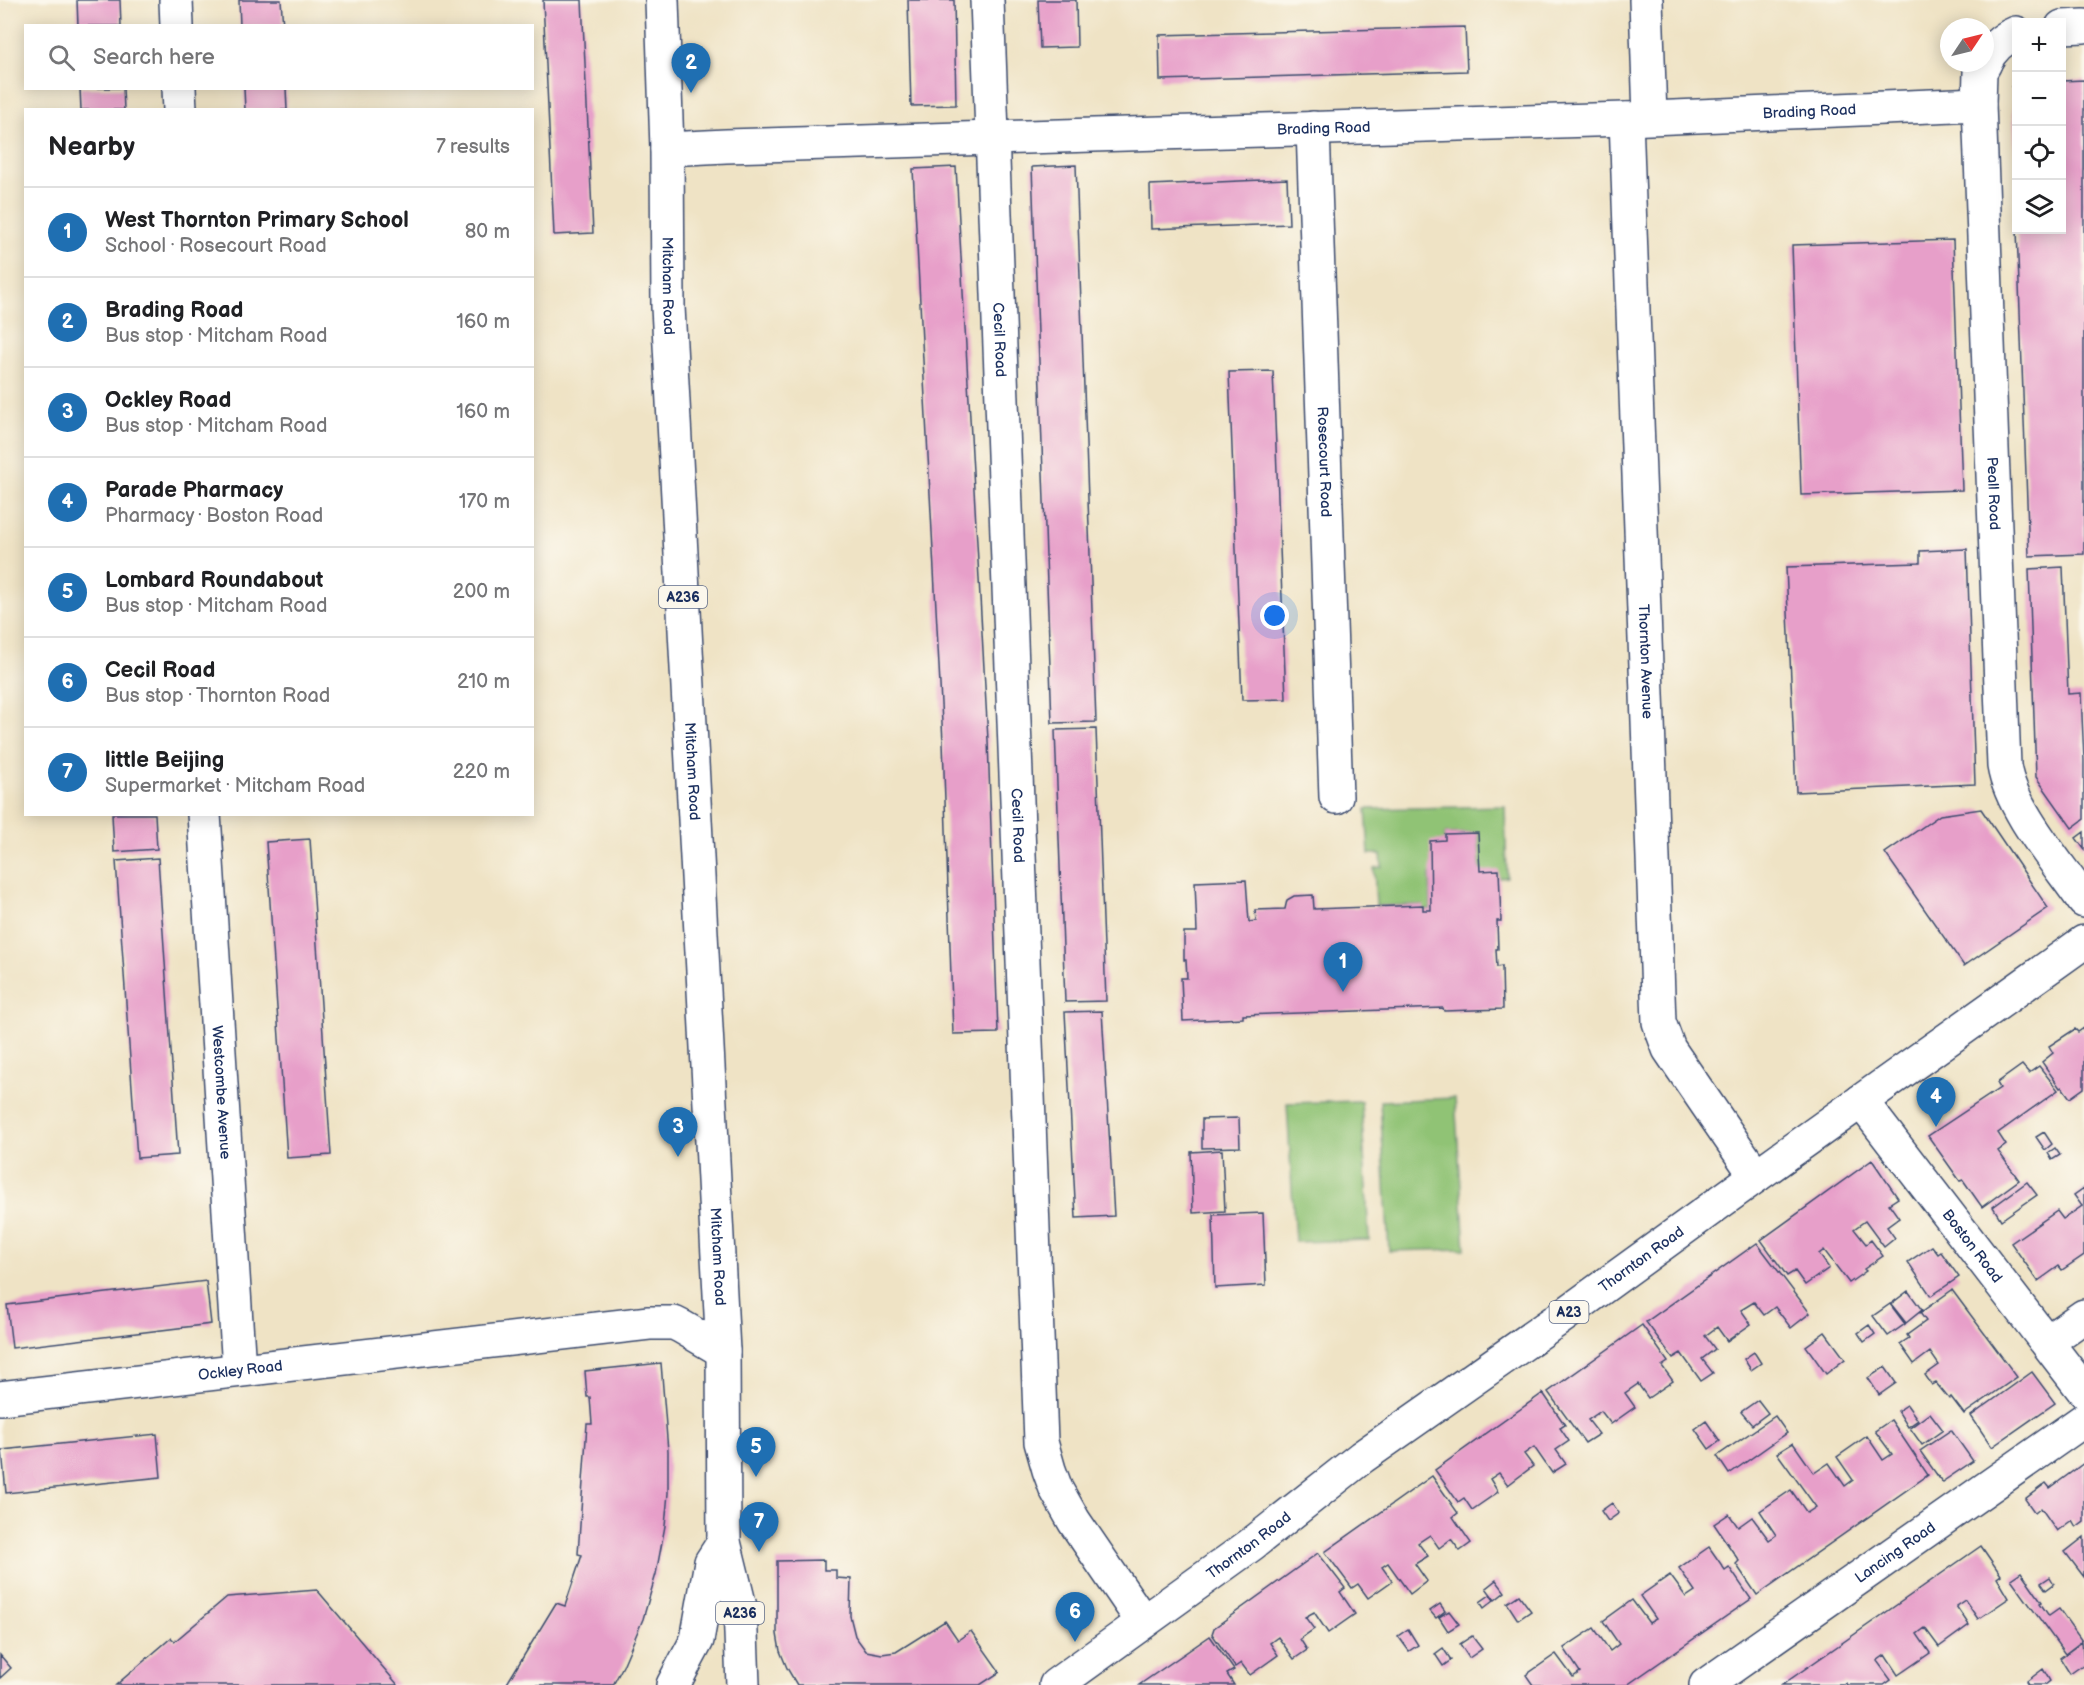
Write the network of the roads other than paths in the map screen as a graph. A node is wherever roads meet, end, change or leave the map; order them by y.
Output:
1 (176, 0) edge
2 (662, 0) edge
3 (987, 0) edge
4 (1646, 0) edge
5 (177, 24) edge
6 (2066, 27) edge
7 (2084, 27) edge
8 (2012, 35) edge
9 (1994, 48) edge
10 (1980, 72) edge
11 (179, 90) edge
12 (1979, 104) junction
13 (180, 108) edge
14 (1638, 118) junction
15 (1313, 128) junction
16 (992, 138) junction
17 (667, 149) junction
18 (1336, 797) dead end
19 (204, 816) edge
20 (2084, 901) edge
21 (2084, 942) edge
22 (1861, 1101) junction
23 (1756, 1176) junction
24 (2084, 1316) edge
25 (2047, 1342) junction
26 (723, 1351) junction
27 (239, 1370) junction
28 (2084, 1391) edge
29 (0, 1398) edge
30 (2084, 1420) edge
31 (724, 1542) junction
32 (1143, 1622) junction
33 (673, 1685) edge
34 (743, 1685) edge
35 (1056, 1685) edge
36 (1706, 1685) edge

1 - 5 main road
2 - 17 main road, Mitcham Road / A236
3 - 16 main road, Cecil Road
4 - 14 main road, Thornton Avenue
6 - 7 main road
8 - 9 main road, Peall Road
10 - 12 main road, Peall Road
11 - 13 main road
12 - 14 main road, Brading Road
12 - 20 main road, Peall Road
14 - 15 main road, Brading Road
14 - 23 main road, Thornton Avenue
15 - 16 main road, Brading Road
15 - 18 main road, Rosecourt Road
16 - 17 main road, Brading Road
16 - 32 main road, Cecil Road
17 - 26 main road, Mitcham Road / A236
19 - 27 main road, Westcombe Avenue
21 - 22 main road, Thornton Road / A23
22 - 23 main road, Thornton Road / A23
22 - 25 main road, Boston Road
23 - 32 main road, Thornton Road / A23
24 - 25 main road
25 - 28 main road, Boston Road
26 - 27 main road, Ockley Road
26 - 31 main road, Mitcham Road / A236
27 - 29 main road, Ockley Road
30 - 36 main road, Lancing Road
31 - 33 main road, Mitcham Road / A236
31 - 34 main road, Mitcham Road / A236
32 - 35 main road, Thornton Road / A23

